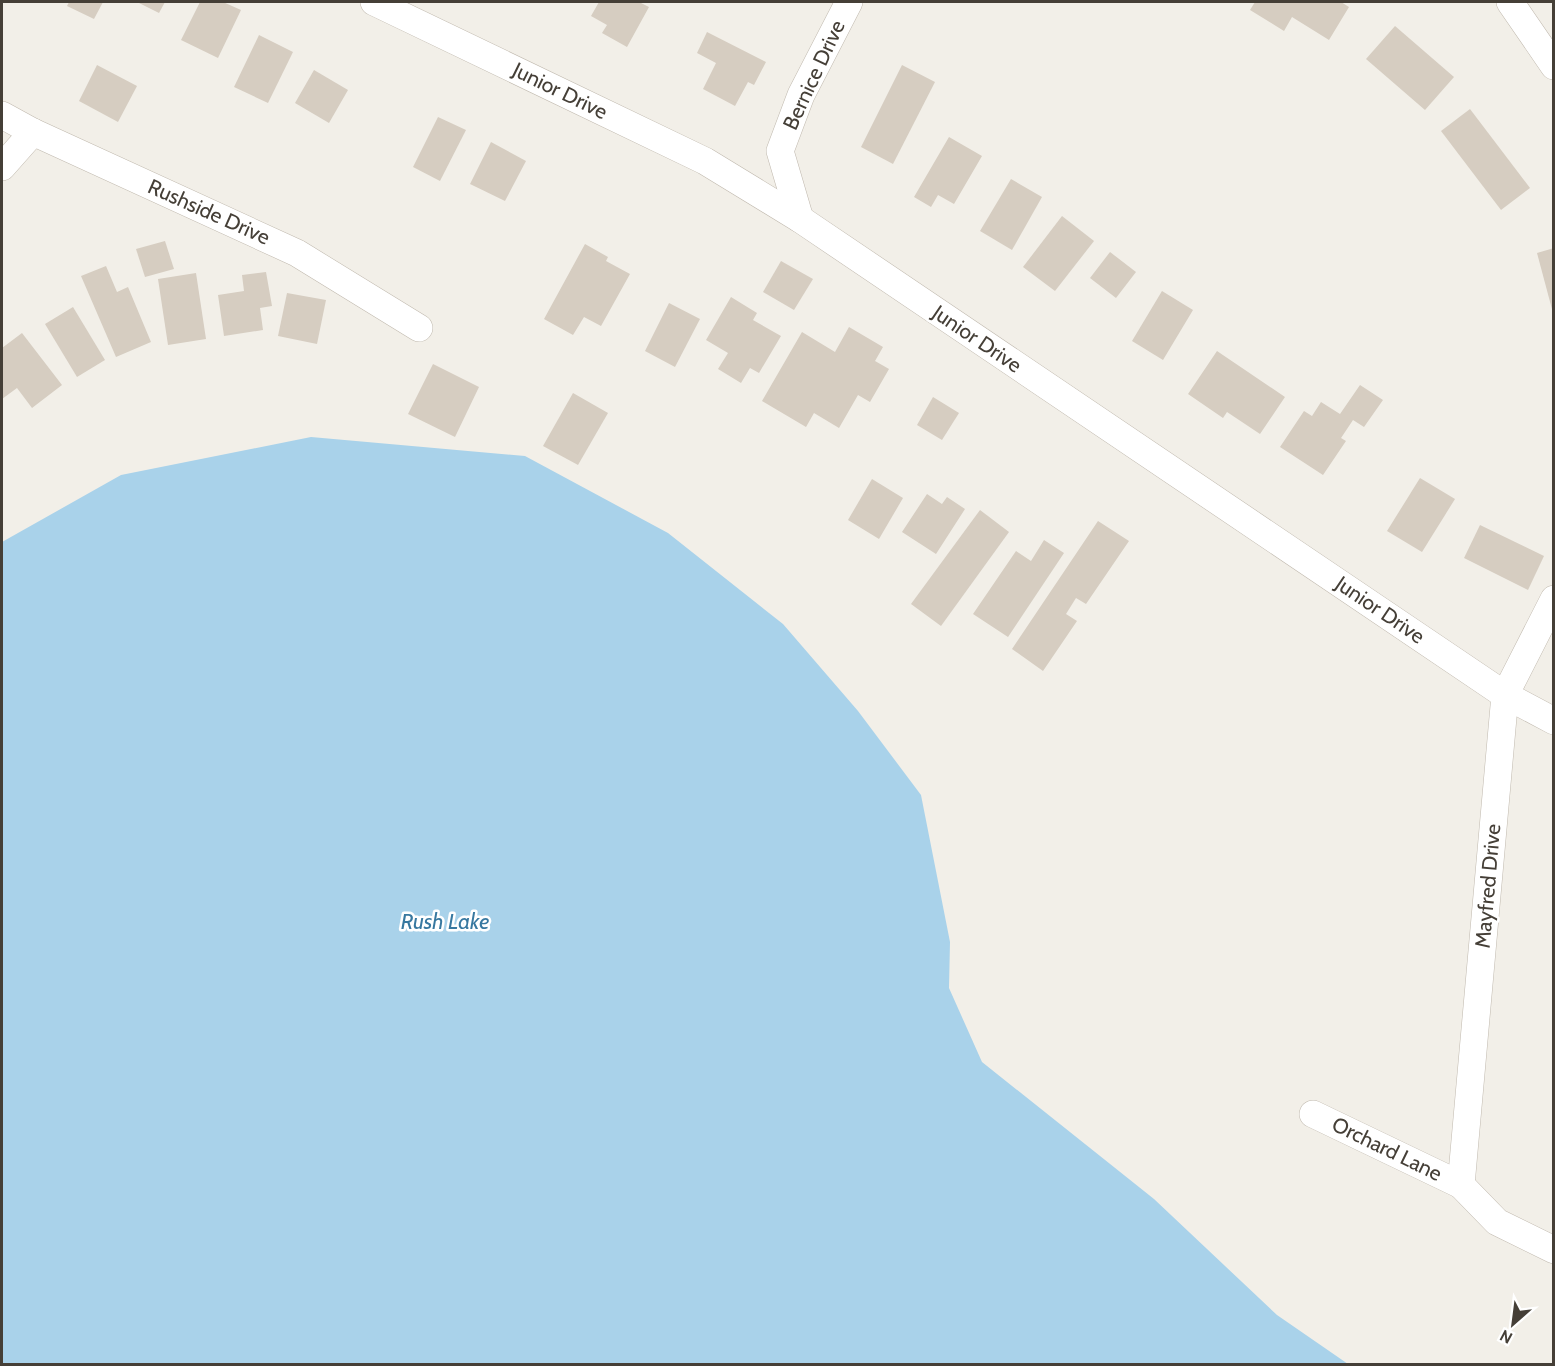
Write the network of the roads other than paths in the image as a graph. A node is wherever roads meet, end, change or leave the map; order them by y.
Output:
1 (374, 2) edge
2 (849, 2) edge
3 (1510, 2) edge
4 (1554, 66) edge
5 (2, 115) edge
6 (33, 132) junction
7 (2, 167) edge
8 (800, 219) junction
9 (419, 328) dead end
10 (1554, 599) edge
11 (1505, 695) junction
12 (1554, 721) edge
13 (1313, 1114) dead end
14 (1461, 1185) junction
15 (1554, 1250) edge

1 - 8 street, Junior Drive
2 - 8 street, Bernice Drive
3 - 4 street
5 - 6 street, Rushside Drive
6 - 7 street
6 - 9 street, Rushside Drive
8 - 11 street, Junior Drive
10 - 11 street, Mayfred Drive
11 - 12 street, Junior Drive
11 - 14 street, Mayfred Drive
13 - 14 street, Orchard Lane
14 - 15 street

